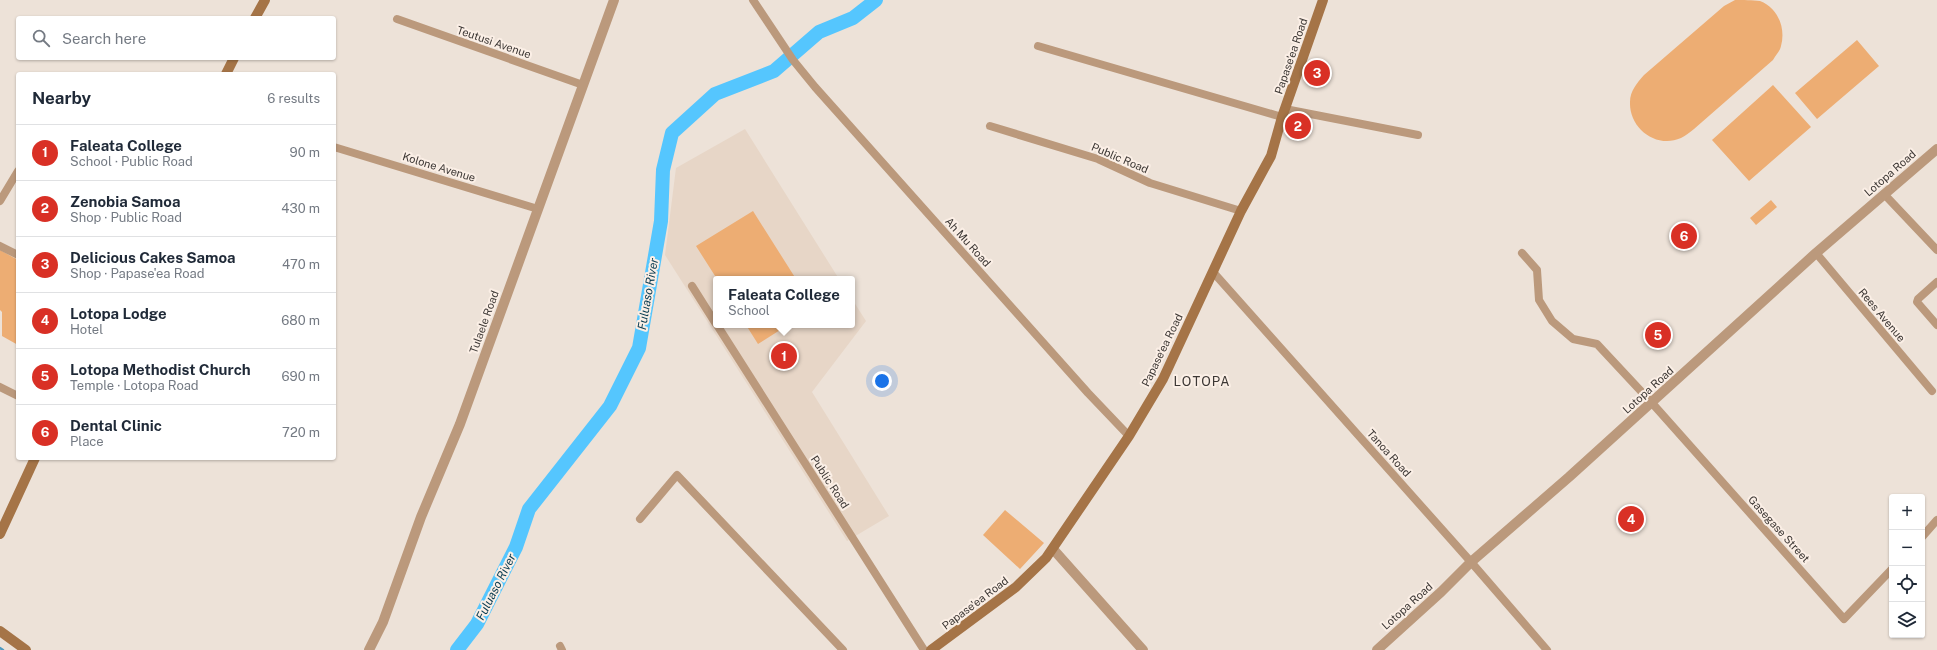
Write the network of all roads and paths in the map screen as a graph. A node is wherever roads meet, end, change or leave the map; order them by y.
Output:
1 (265, 0) edge
2 (614, 0) edge
3 (753, 0) edge
4 (1323, 0) edge
5 (257, 16) edge
6 (397, 20) dead end
7 (1038, 46) dead end
8 (233, 60) edge
9 (227, 72) edge
10 (583, 85) junction
11 (1283, 113) junction
12 (990, 126) dead end
13 (1418, 135) dead end
14 (336, 148) edge
15 (1937, 149) edge
16 (16, 174) edge
17 (1884, 194) junction
18 (0, 201) edge
19 (538, 209) junction
20 (1241, 211) junction
21 (0, 246) edge
22 (1937, 250) edge
23 (1522, 253) dead end
24 (16, 254) edge
25 (1816, 254) junction
26 (1213, 272) junction
27 (1937, 282) edge
28 (692, 286) dead end
29 (713, 320) edge
30 (1937, 325) edge
31 (718, 328) edge
32 (0, 387) edge
33 (1932, 390) dead end
34 (16, 395) edge
35 (1652, 403) junction
36 (1129, 436) junction
37 (34, 460) edge
38 (640, 519) dead end
39 (1937, 520) edge
40 (0, 534) edge
41 (1925, 534) edge
42 (1053, 548) junction
43 (1471, 562) junction
44 (1889, 572) edge
45 (0, 631) edge
46 (26, 650) edge
47 (369, 650) edge
48 (843, 650) edge
49 (924, 650) edge
50 (931, 650) edge
51 (1143, 650) edge
52 (1377, 650) edge
53 (1547, 650) edge

1 - 5 main road
2 - 10 street, Tulaele Road
3 - 36 street, Ah Mu Road
4 - 11 main road, Papase'ea Road
6 - 10 street, Teutusi Avenue
7 - 11 street
8 - 9 main road
10 - 19 street, Tulaele Road
11 - 13 street
11 - 20 main road, Papase'ea Road
12 - 20 street, Public Road
14 - 19 street, Kolone Avenue
15 - 17 street, Lotopa Road
16 - 18 street
17 - 22 street
17 - 25 street, Lotopa Road
19 - 47 street, Tulaele Road
20 - 26 main road, Papase'ea Road
21 - 24 street
23 - 35 street
25 - 33 street, Rees Avenue
25 - 35 street, Lotopa Road
26 - 36 main road, Papase'ea Road
26 - 43 street, Tanoa Road
27 - 30 street
28 - 29 street, Public Road
31 - 49 street, Public Road
32 - 34 street
35 - 43 street, Lotopa Road
35 - 44 street, Gasegase Street
36 - 42 main road, Papase'ea Road
37 - 40 main road
38 - 48 street
39 - 41 street
42 - 50 main road, Papase'ea Road
42 - 51 street
43 - 52 street, Lotopa Road
43 - 53 street, Tanoa Road
45 - 46 main road

